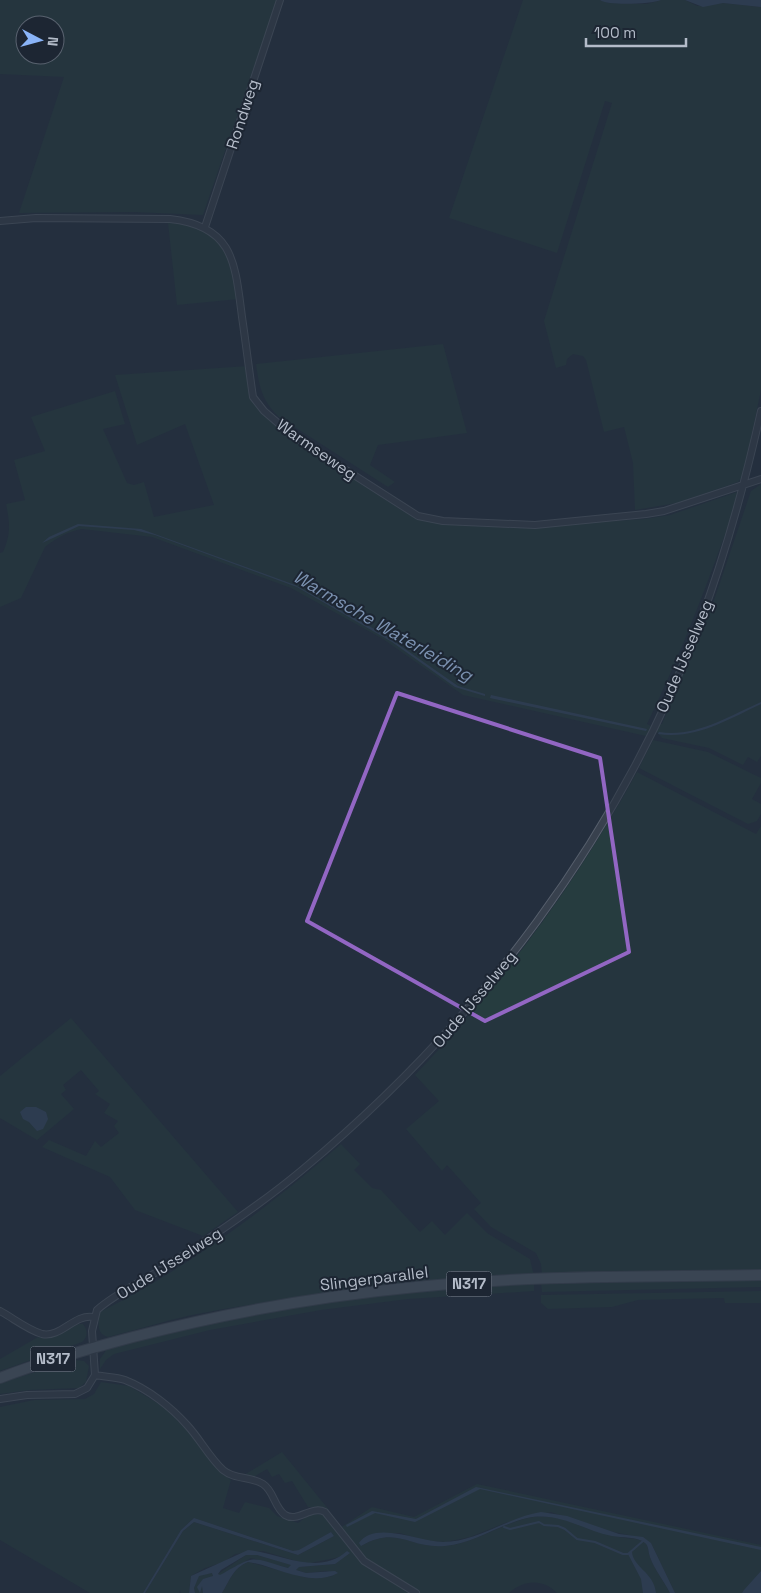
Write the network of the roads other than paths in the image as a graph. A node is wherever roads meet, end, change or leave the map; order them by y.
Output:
1 (280, 0) edge
2 (0, 221) edge
3 (205, 227) junction
4 (761, 411) edge
5 (761, 479) edge
6 (745, 484) junction
7 (761, 1275) edge
8 (0, 1311) edge
9 (94, 1317) junction
10 (95, 1348) junction
11 (95, 1375) junction
12 (0, 1378) edge
13 (0, 1399) edge
14 (416, 1593) edge

1 - 3 street, Rondweg
2 - 3 street, Warmseweg
3 - 6 street, Warmseweg
4 - 6 street, Oude IJsselweg
5 - 6 street, Warmseweg
6 - 9 street, Oude IJsselweg
7 - 10 main road, Slingerparallel / N317
8 - 9 street
9 - 10 street
10 - 11 street
10 - 12 main road, Slingerparallel / N317
11 - 13 street
11 - 14 street

